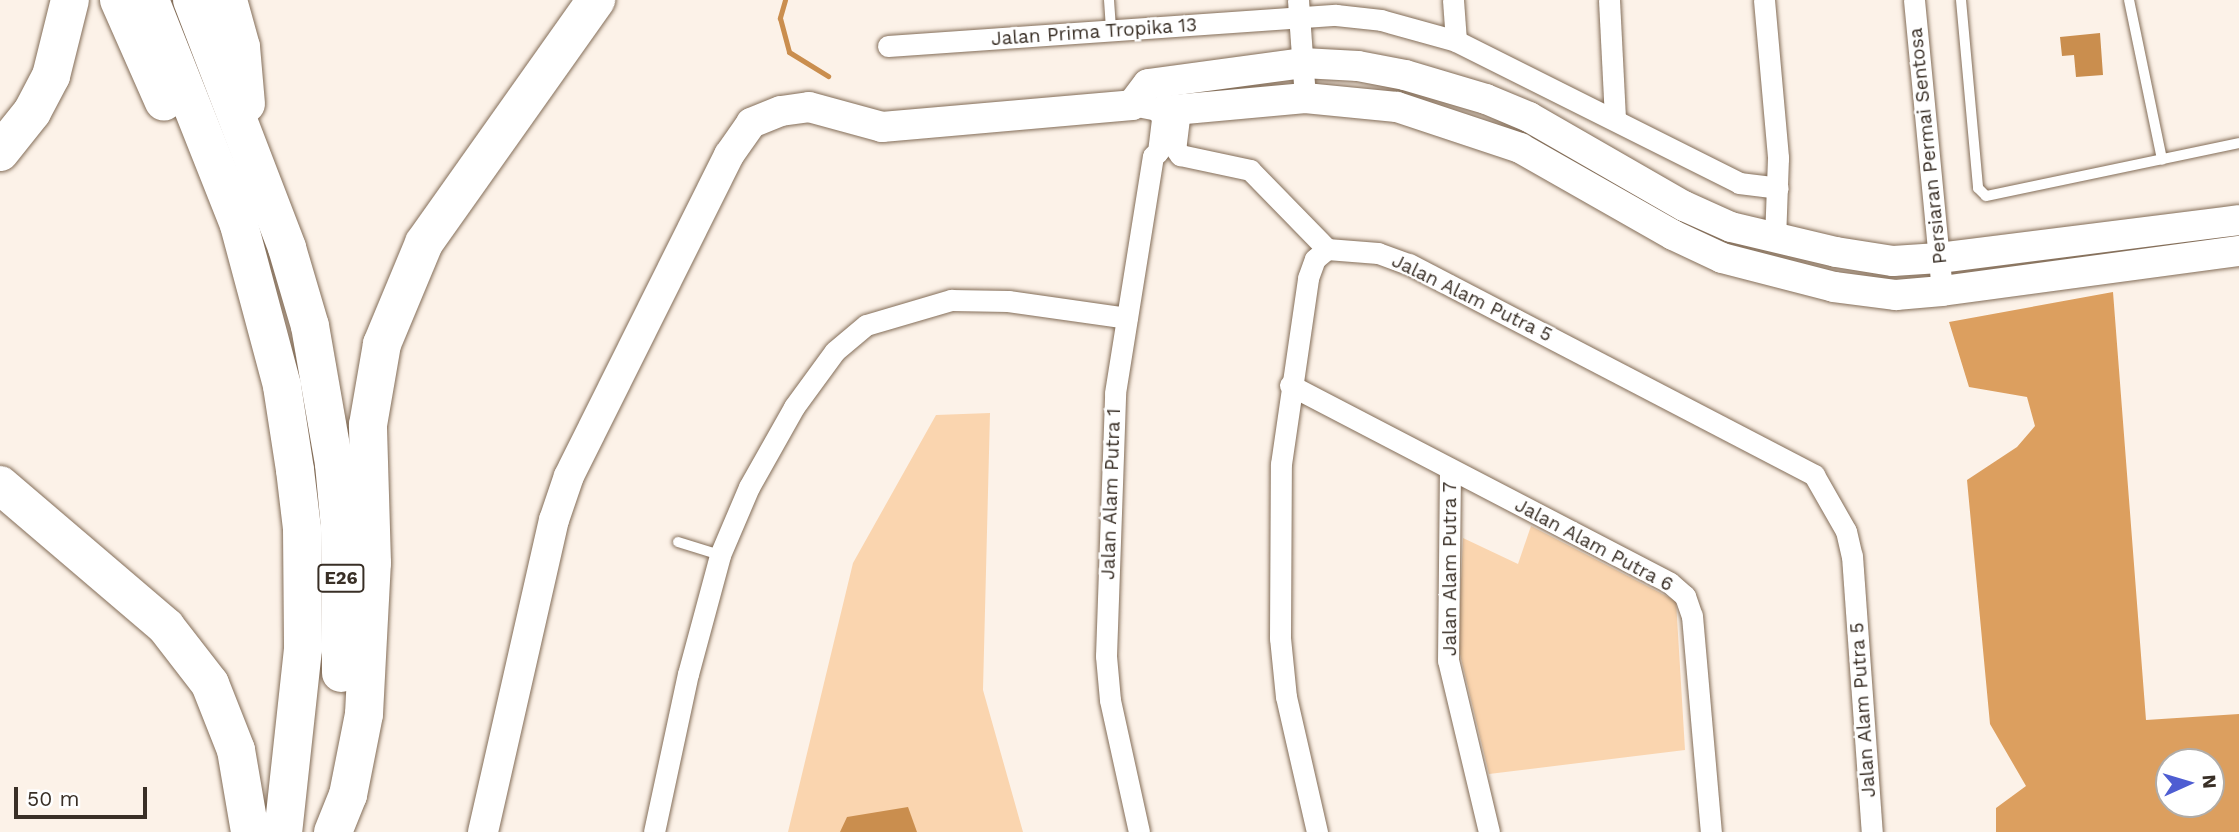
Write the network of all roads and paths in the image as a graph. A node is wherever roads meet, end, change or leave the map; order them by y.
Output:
1 (70, 0) edge
2 (119, 0) edge
3 (150, 0) edge
4 (191, 0) edge
5 (229, 0) edge
6 (596, 0) edge
7 (1109, 0) edge
8 (1453, 0) edge
9 (1609, 0) edge
10 (1764, 0) edge
11 (1914, 0) edge
12 (1961, 0) edge
13 (2129, 0) edge
14 (1299, 8) edge
15 (1111, 32) junction
16 (1456, 41) junction
17 (888, 47) dead end
18 (1303, 63) junction
19 (1305, 98) junction
20 (1156, 110) junction
21 (1615, 118) junction
22 (247, 139) junction
23 (2239, 143) edge
24 (0, 152) edge
25 (2162, 160) junction
26 (1778, 188) junction
27 (2239, 220) edge
28 (239, 225) junction
29 (1776, 231) junction
30 (1327, 249) junction
31 (2239, 251) edge
32 (1939, 258) junction
33 (1942, 291) junction
34 (1127, 318) junction
35 (1290, 385) junction
36 (1450, 469) junction
37 (0, 485) edge
38 (678, 542) dead end
39 (720, 555) junction
40 (250, 832) edge
41 (283, 832) edge
42 (332, 832) edge
43 (483, 832) edge
44 (654, 832) edge
45 (1139, 832) edge
46 (1317, 832) edge
47 (1489, 832) edge
48 (1711, 832) edge
49 (1872, 832) edge

1 - 24 highway
2 - 28 highway
3 - 28 highway, E26
4 - 22 highway, E26
5 - 22 highway
6 - 42 highway
7 - 15 lane
8 - 16 street
9 - 21 street
10 - 26 street
11 - 32 street, Persiaran Permai Sentosa
12 - 25 lane
13 - 25 lane
14 - 15 street, Jalan Prima Tropika 13
14 - 16 street, Jalan Prima Tropika 13
14 - 18 street
15 - 17 street, Jalan Prima Tropika 13
16 - 21 street, Jalan Prima Tropika 13
18 - 19 street
18 - 20 street
18 - 29 street
19 - 20 street
19 - 33 street
20 - 30 street
20 - 34 street, Jalan Alam Putra 1
20 - 43 street
21 - 26 street, Jalan Prima Tropika 13
22 - 42 highway, E26
23 - 25 lane
26 - 29 street
27 - 32 street
28 - 41 highway, E26
29 - 32 street
30 - 35 street
30 - 49 street, Jalan Alam Putra 5
31 - 33 street
32 - 33 street, Persiaran Permai Sentosa
34 - 39 street
34 - 45 street, Jalan Alam Putra 1
35 - 36 street, Jalan Alam Putra 6
35 - 46 street
36 - 47 street, Jalan Alam Putra 7
36 - 48 street, Jalan Alam Putra 6
37 - 40 highway
38 - 39 lane
39 - 44 street

